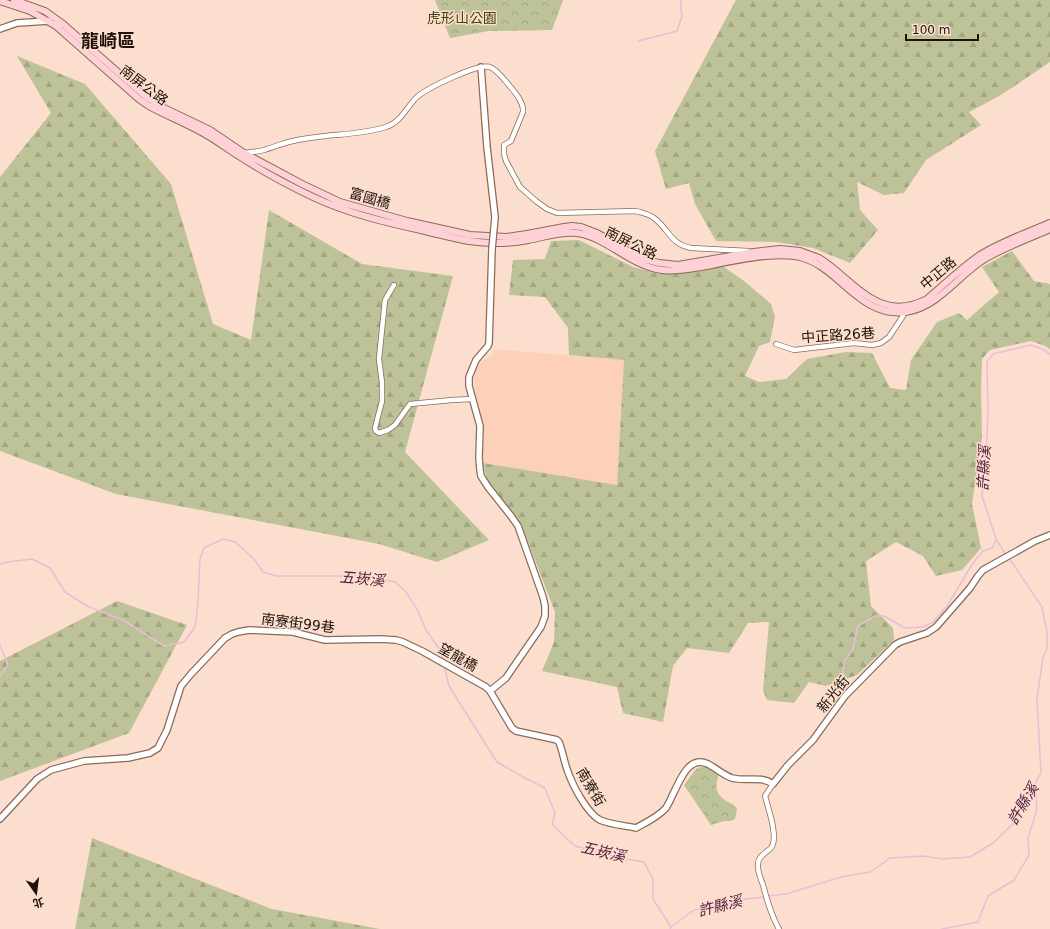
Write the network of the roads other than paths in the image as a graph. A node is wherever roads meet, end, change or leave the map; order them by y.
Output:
1 (14, 0) edge
2 (0, 1) edge
3 (52, 19) junction
4 (0, 29) edge
5 (482, 67) junction
6 (241, 154) junction
7 (260, 164) joint
8 (1050, 223) edge
9 (1050, 229) edge
10 (481, 239) junction
11 (754, 252) junction
12 (771, 255) junction
13 (394, 285) dead end
14 (903, 309) junction
15 (776, 344) dead end
16 (472, 399) junction
17 (1050, 535) edge
18 (422, 651) joint
19 (490, 690) junction
20 (774, 784) junction
21 (0, 819) edge
22 (779, 929) edge

1 - 3 main road, 南屏公路
2 - 3 main road, 南屏公路
3 - 4 street
3 - 6 main road, 南屏公路
5 - 6 street
5 - 11 street
5 - 16 street, bridge
6 - 7 main road, 南屏公路
7 - 10 main road, 富國橋
8 - 14 main road, 中正路
9 - 14 main road, 中正路
10 - 11 main road, 南屏公路
10 - 12 main road, 南屏公路
11 - 12 street
11 - 14 main road, 中正路
12 - 14 main road, 中正路
13 - 16 street
14 - 15 street, 中正路26巷
16 - 19 street
17 - 20 street, 新光街
18 - 19 street, 望龍橋
18 - 21 street, 南寮街99巷
19 - 20 street, 南寮街
20 - 22 street, 新光街

